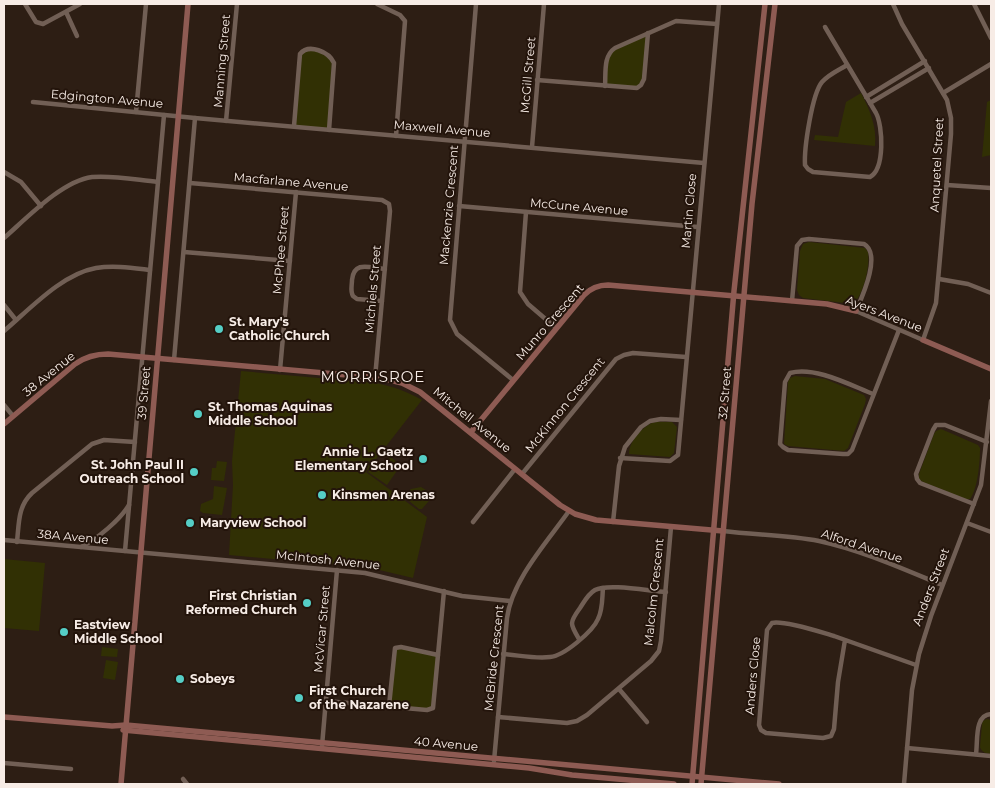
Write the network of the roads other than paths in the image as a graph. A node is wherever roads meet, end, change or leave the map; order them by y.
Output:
1 (25, 4) edge
2 (80, 4) edge
3 (146, 4) edge
4 (188, 4) edge
5 (238, 4) edge
6 (377, 4) edge
7 (476, 4) edge
8 (544, 4) edge
9 (719, 4) edge
10 (765, 4) edge
11 (775, 4) edge
12 (893, 4) edge
13 (974, 4) edge
14 (66, 12) junction
15 (717, 24) junction
16 (825, 27) dead end
17 (648, 34) junction
18 (78, 36) dead end
19 (991, 38) edge
20 (925, 61) junction
21 (991, 64) edge
22 (848, 65) junction
23 (929, 68) junction
24 (894, 79) junction
25 (537, 80) junction
26 (605, 86) junction
27 (899, 86) junction
28 (943, 93) junction
29 (866, 97) junction
30 (33, 102) dead end
31 (870, 103) junction
32 (136, 112) junction
33 (164, 115) junction
34 (178, 116) junction
35 (196, 118) junction
36 (226, 120) junction
37 (294, 126) junction
38 (329, 130) junction
39 (396, 136) junction
40 (464, 142) junction
41 (532, 147) junction
42 (704, 162) junction
43 (4, 172) edge
44 (158, 182) junction
45 (190, 183) junction
46 (947, 185) junction
47 (991, 188) edge
48 (296, 192) junction
49 (389, 204) joint
50 (42, 206) junction
51 (459, 206) junction
52 (526, 212) junction
53 (698, 227) junction
54 (4, 238) edge
55 (184, 252) junction
56 (290, 261) junction
57 (385, 269) junction
58 (150, 270) junction
59 (938, 279) junction
60 (692, 292) junction
61 (991, 293) edge
62 (733, 296) junction
63 (744, 297) junction
64 (382, 301) junction
65 (792, 301) junction
66 (4, 305) edge
67 (856, 311) junction
68 (16, 320) junction
69 (556, 328) junction
70 (899, 330) junction
71 (4, 331) edge
72 (923, 340) junction
73 (143, 357) junction
74 (686, 357) junction
75 (157, 358) junction
76 (174, 360) junction
77 (991, 369) edge
78 (280, 370) junction
79 (376, 378) junction
80 (514, 380) junction
81 (873, 394) junction
82 (991, 401) edge
83 (4, 405) edge
84 (13, 416) junction
85 (681, 420) junction
86 (4, 424) edge
87 (471, 432) junction
88 (135, 442) junction
89 (986, 442) junction
90 (620, 458) junction
91 (515, 469) junction
92 (522, 474) junction
93 (130, 504) junction
94 (974, 504) junction
95 (569, 511) junction
96 (473, 522) dead end
97 (614, 522) junction
98 (967, 523) junction
99 (671, 527) junction
100 (714, 531) junction
101 (723, 532) junction
102 (991, 532) edge
103 (4, 540) edge
104 (17, 542) junction
105 (81, 548) junction
106 (125, 551) junction
107 (141, 553) junction
108 (337, 570) junction
109 (942, 585) junction
110 (603, 588) junction
111 (444, 592) junction
112 (666, 592) junction
113 (510, 601) junction
114 (579, 639) junction
115 (845, 640) junction
116 (503, 654) junction
117 (438, 655) junction
118 (916, 665) junction
119 (618, 689) junction
120 (326, 700) junction
121 (389, 706) junction
122 (991, 714) edge
123 (498, 716) junction
124 (4, 717) edge
125 (646, 722) dead end
126 (126, 728) junction
127 (322, 746) junction
128 (907, 748) junction
129 (976, 754) junction
130 (991, 756) edge
131 (494, 762) junction
132 (4, 763) edge
133 (71, 769) dead end
134 (693, 776) junction
135 (702, 777) junction
136 (183, 779) dead end
137 (655, 783) edge
138 (121, 784) edge
139 (187, 784) edge
140 (674, 784) edge
141 (692, 784) edge
142 (701, 784) edge
143 (779, 784) edge
144 (904, 784) edge

1 - 14 street
2 - 14 street
3 - 32 street
4 - 34 main road, 39 Street
5 - 36 street, Manning Street
6 - 39 street
7 - 40 street, Mackenzie Crescent
8 - 25 street, McGill Street
9 - 15 street, Martin Close
10 - 62 main road, 32 Street
11 - 63 main road, 32 Street
12 - 20 street, Anquetel Street
13 - 19 street
14 - 18 street
15 - 17 street
15 - 42 street, Martin Close
16 - 22 street
17 - 26 street
17 - 26 street
20 - 23 street, Anquetel Street
20 - 24 street
21 - 28 street
22 - 29 street
22 - 31 street
23 - 27 street
23 - 28 street, Anquetel Street
24 - 27 street
24 - 29 street
25 - 26 street
25 - 41 street, McGill Street
27 - 31 street
28 - 46 street, Anquetel Street
29 - 31 street
30 - 32 street, Edgington Avenue
32 - 33 street, Edgington Avenue
33 - 34 street, Edgington Avenue
33 - 44 street, 39 Street
34 - 35 street, Maxwell Avenue
34 - 75 main road, 39 Street
35 - 36 street, Maxwell Avenue
35 - 45 street
36 - 37 street, Maxwell Avenue
37 - 38 street, Maxwell Avenue
37 - 38 street
38 - 39 street, Maxwell Avenue
39 - 40 street, Maxwell Avenue
40 - 41 street, Maxwell Avenue
40 - 51 street, Mackenzie Crescent
41 - 42 street, Maxwell Avenue
42 - 53 street, Martin Close
43 - 50 street
44 - 50 street
44 - 58 street, 39 Street
45 - 48 street, Macfarlane Avenue
45 - 55 street
46 - 47 street
46 - 59 street, Anquetel Street
48 - 49 street, Macfarlane Avenue
48 - 56 street, McPhee Street
49 - 57 street, Michiels Street
50 - 54 street
51 - 52 street, McCune Avenue
51 - 80 street, Mackenzie Crescent
52 - 53 street, McCune Avenue
52 - 69 street
53 - 60 street, Martin Close
55 - 56 street
55 - 76 street
56 - 78 street, McPhee Street
57 - 64 street, Michiels Street
57 - 64 street
58 - 68 street
58 - 73 street, 39 Street
59 - 61 street
59 - 72 street, Anquetel Street
60 - 62 main road, Munro Crescent
60 - 69 main road, Munro Crescent
60 - 74 street, Martin Close
62 - 63 main road, Ayers Avenue
62 - 100 main road, 32 Street
63 - 65 main road, Ayers Avenue
63 - 101 main road, 32 Street
64 - 79 street, Michiels Street
65 - 67 main road, Ayers Avenue
65 - 67 street
66 - 68 street
67 - 70 street, Ayers Avenue
68 - 71 street
69 - 80 main road, Munro Crescent
70 - 72 street, Ayers Avenue
70 - 81 street
72 - 77 main road, Ayers Avenue
73 - 75 main road, Mitchell Avenue
73 - 84 main road, 38 Avenue
73 - 88 street, 39 Street
74 - 85 street, Martin Close
74 - 92 street, McKinnon Crescent
75 - 76 main road, Mitchell Avenue
75 - 107 main road, 39 Street
76 - 78 main road, Mitchell Avenue
78 - 79 main road, Mitchell Avenue
79 - 87 main road, Mitchell Avenue
80 - 87 main road, Munro Crescent
81 - 81 street
82 - 89 street, Anders Street
83 - 84 street
84 - 86 main road, 38 Avenue
85 - 90 street
85 - 90 street, Martin Close
87 - 91 main road, Mitchell Avenue
88 - 93 street, 39 Street
88 - 104 street
89 - 94 street, Anders Street
89 - 94 street
90 - 97 street
91 - 92 main road, Mitchell Avenue
91 - 96 street
92 - 95 main road, Mitchell Avenue
93 - 105 street
93 - 106 street, 39 Street
94 - 98 street, Anders Street
95 - 97 main road, Mitchell Avenue
95 - 113 street, McBride Crescent
97 - 99 main road, Mitchell Avenue
98 - 102 street
98 - 109 street, Anders Street
99 - 100 main road, Mitchell Avenue
99 - 112 street, Malcolm Crescent
100 - 101 main road, Alford Avenue
100 - 134 main road, 32 Street
101 - 109 street, Alford Avenue
101 - 135 main road, 32 Street
103 - 104 street, 38A Avenue
104 - 105 street, 38A Avenue
105 - 106 street, 38A Avenue
106 - 107 street, 38A Avenue
107 - 108 street, McIntosh Avenue
107 - 126 main road, 39 Street
108 - 111 street, McIntosh Avenue
108 - 120 street, McVicar Street
109 - 118 street, Anders Street
110 - 112 street
110 - 114 street
110 - 114 street
111 - 113 street, McIntosh Avenue
111 - 117 street
112 - 119 street, Malcolm Crescent
113 - 116 street, McBride Crescent
114 - 116 street
115 - 115 street, Anders Close
115 - 118 street, Anders Close
116 - 123 street, McBride Crescent
117 - 121 street
117 - 121 street
118 - 128 street, Anders Street
119 - 123 street, Malcolm Crescent
119 - 125 street
120 - 121 street
120 - 127 street, McVicar Street
122 - 129 street
123 - 131 street, McBride Crescent
124 - 126 main road, 40 Avenue
126 - 127 main road, 40 Avenue
126 - 138 main road, 39 Street
127 - 131 main road, 40 Avenue
128 - 129 street
128 - 144 street, Anders Street
129 - 130 street
131 - 134 main road, 40 Avenue
131 - 137 main road, 40 Avenue
132 - 133 street
134 - 135 main road, 40 Avenue
134 - 141 main road, 32 Street
135 - 142 main road, 32 Street
135 - 143 main road, 40 Avenue
136 - 139 street
137 - 140 main road, 40 Avenue

